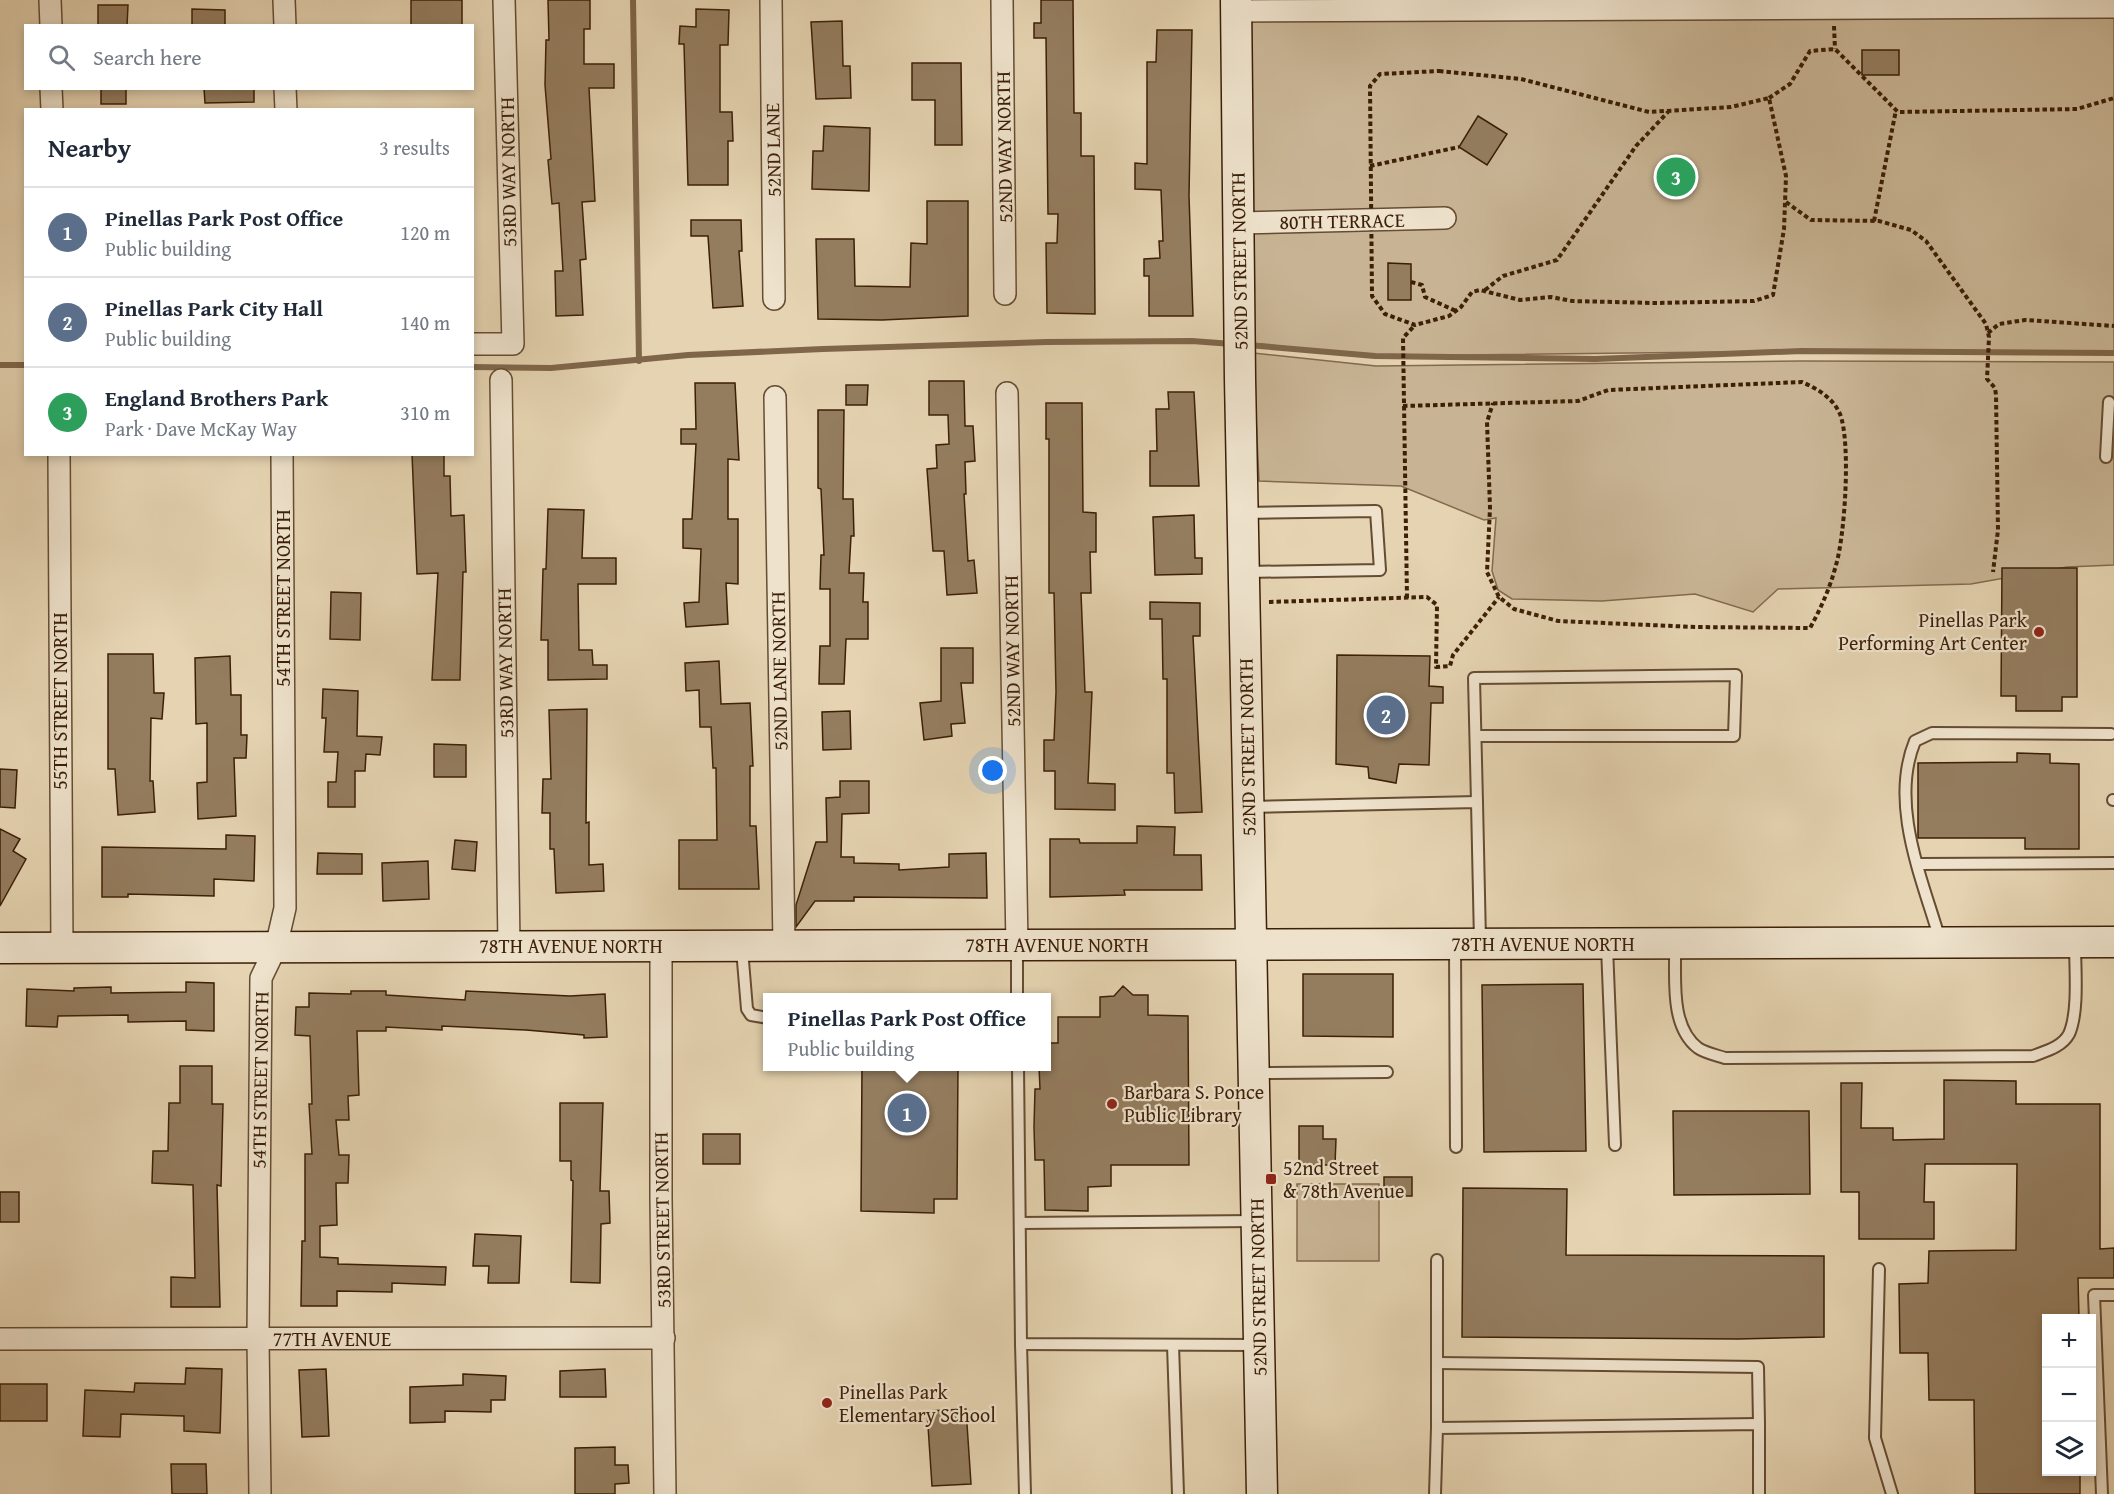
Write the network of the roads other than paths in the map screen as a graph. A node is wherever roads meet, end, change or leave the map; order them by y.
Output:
1 (50, 0) edge
2 (284, 0) edge
3 (504, 0) edge
4 (771, 0) edge
5 (1002, 0) edge
6 (1236, 5) edge
7 (1570, 5) edge
8 (2114, 8) edge
9 (1820, 9) edge
10 (51, 24) edge
11 (285, 24) edge
12 (51, 90) edge
13 (285, 90) edge
14 (52, 108) edge
15 (286, 108) edge
16 (1444, 218) dead end
17 (1239, 223) junction
18 (1005, 294) dead end
19 (774, 299) dead end
20 (474, 344) edge
21 (501, 380) dead end
22 (1007, 393) dead end
23 (775, 397) dead end
24 (2109, 402) dead end
25 (59, 456) edge
26 (282, 456) edge
27 (2106, 457) dead end
28 (1242, 513) junction
29 (1244, 572) junction
30 (2111, 734) dead end
31 (1476, 736) junction
32 (1477, 802) junction
33 (1248, 807) junction
34 (2114, 863) edge
35 (1918, 864) junction
36 (2075, 942) junction
37 (2114, 942) edge
38 (1607, 943) junction
39 (1675, 943) junction
40 (1941, 943) junction
41 (1251, 944) junction
42 (1467, 944) junction
43 (784, 945) junction
44 (1017, 945) junction
45 (508, 946) junction
46 (661, 946) junction
47 (742, 946) junction
48 (276, 947) junction
49 (0, 948) edge
50 (62, 948) junction
51 (1017, 993) edge
52 (763, 1017) edge
53 (1018, 1071) edge
54 (1387, 1072) dead end
55 (1253, 1073) junction
56 (1615, 1145) dead end
57 (1456, 1147) dead end
58 (1256, 1221) junction
59 (1020, 1224) junction
60 (1437, 1260) dead end
61 (1879, 1269) dead end
62 (2114, 1295) edge
63 (664, 1338) junction
64 (0, 1339) edge
65 (258, 1339) junction
66 (1021, 1344) junction
67 (1173, 1345) junction
68 (1259, 1345) junction
69 (1437, 1363) junction
70 (1759, 1424) junction
71 (1437, 1428) junction
72 (260, 1494) edge
73 (665, 1494) edge
74 (1025, 1494) edge
75 (1178, 1494) edge
76 (1262, 1494) edge
77 (1435, 1494) edge
78 (1758, 1494) edge
79 (1892, 1494) edge
80 (2102, 1494) edge

1 - 10 street
2 - 11 street
3 - 20 street, 53RD WAY NORTH
4 - 19 street, 52ND LANE
5 - 18 street, 52ND WAY NORTH
6 - 7 street
6 - 17 street, 52ND STREET NORTH
7 - 9 street
8 - 9 street
12 - 14 street
13 - 15 street
16 - 17 street, 80TH TERRACE
17 - 28 street, 52ND STREET NORTH
21 - 45 street, 53RD WAY NORTH
22 - 44 street, 52ND WAY NORTH
23 - 43 street, 52ND LANE NORTH
24 - 27 lane
25 - 50 street, 55TH STREET NORTH
26 - 48 street, 54TH STREET NORTH
28 - 29 street, 52ND STREET NORTH
28 - 29 lane
29 - 33 street, 52ND STREET NORTH
30 - 35 lane
31 - 31 lane
31 - 32 lane
32 - 33 lane
32 - 42 lane
33 - 41 street, 52ND STREET NORTH
34 - 35 lane
35 - 40 lane
36 - 37 street, 78TH AVENUE NORTH
36 - 39 lane
36 - 40 street, 78TH AVENUE NORTH
38 - 39 street, 78TH AVENUE NORTH
38 - 42 street, 78TH AVENUE NORTH
38 - 56 lane
39 - 40 street, 78TH AVENUE NORTH
41 - 42 street, 78TH AVENUE NORTH
41 - 44 street, 78TH AVENUE NORTH
41 - 55 street, 52ND STREET NORTH
42 - 57 lane
43 - 44 street, 78TH AVENUE NORTH
43 - 47 street, 78TH AVENUE NORTH
44 - 51 lane
45 - 46 street, 78TH AVENUE NORTH
45 - 48 street, 78TH AVENUE NORTH
46 - 47 street, 78TH AVENUE NORTH
46 - 63 street, 53RD STREET NORTH
47 - 52 lane
48 - 50 street, 78TH AVENUE NORTH
48 - 65 street, 54TH STREET NORTH
49 - 50 street, 78TH AVENUE NORTH
53 - 59 lane
54 - 55 lane
55 - 58 street, 52ND STREET NORTH
58 - 59 lane
58 - 68 street, 52ND STREET NORTH
59 - 66 lane
60 - 69 lane
61 - 79 lane
62 - 80 lane
63 - 65 street, 77TH AVENUE
63 - 73 street, 53RD STREET NORTH
64 - 65 street, 77TH AVENUE
65 - 72 street, 54TH STREET NORTH
66 - 67 lane
66 - 74 lane
67 - 68 lane
67 - 75 lane
68 - 76 street, 52ND STREET NORTH
69 - 70 lane
69 - 71 lane
70 - 71 lane
70 - 78 lane
71 - 77 lane

